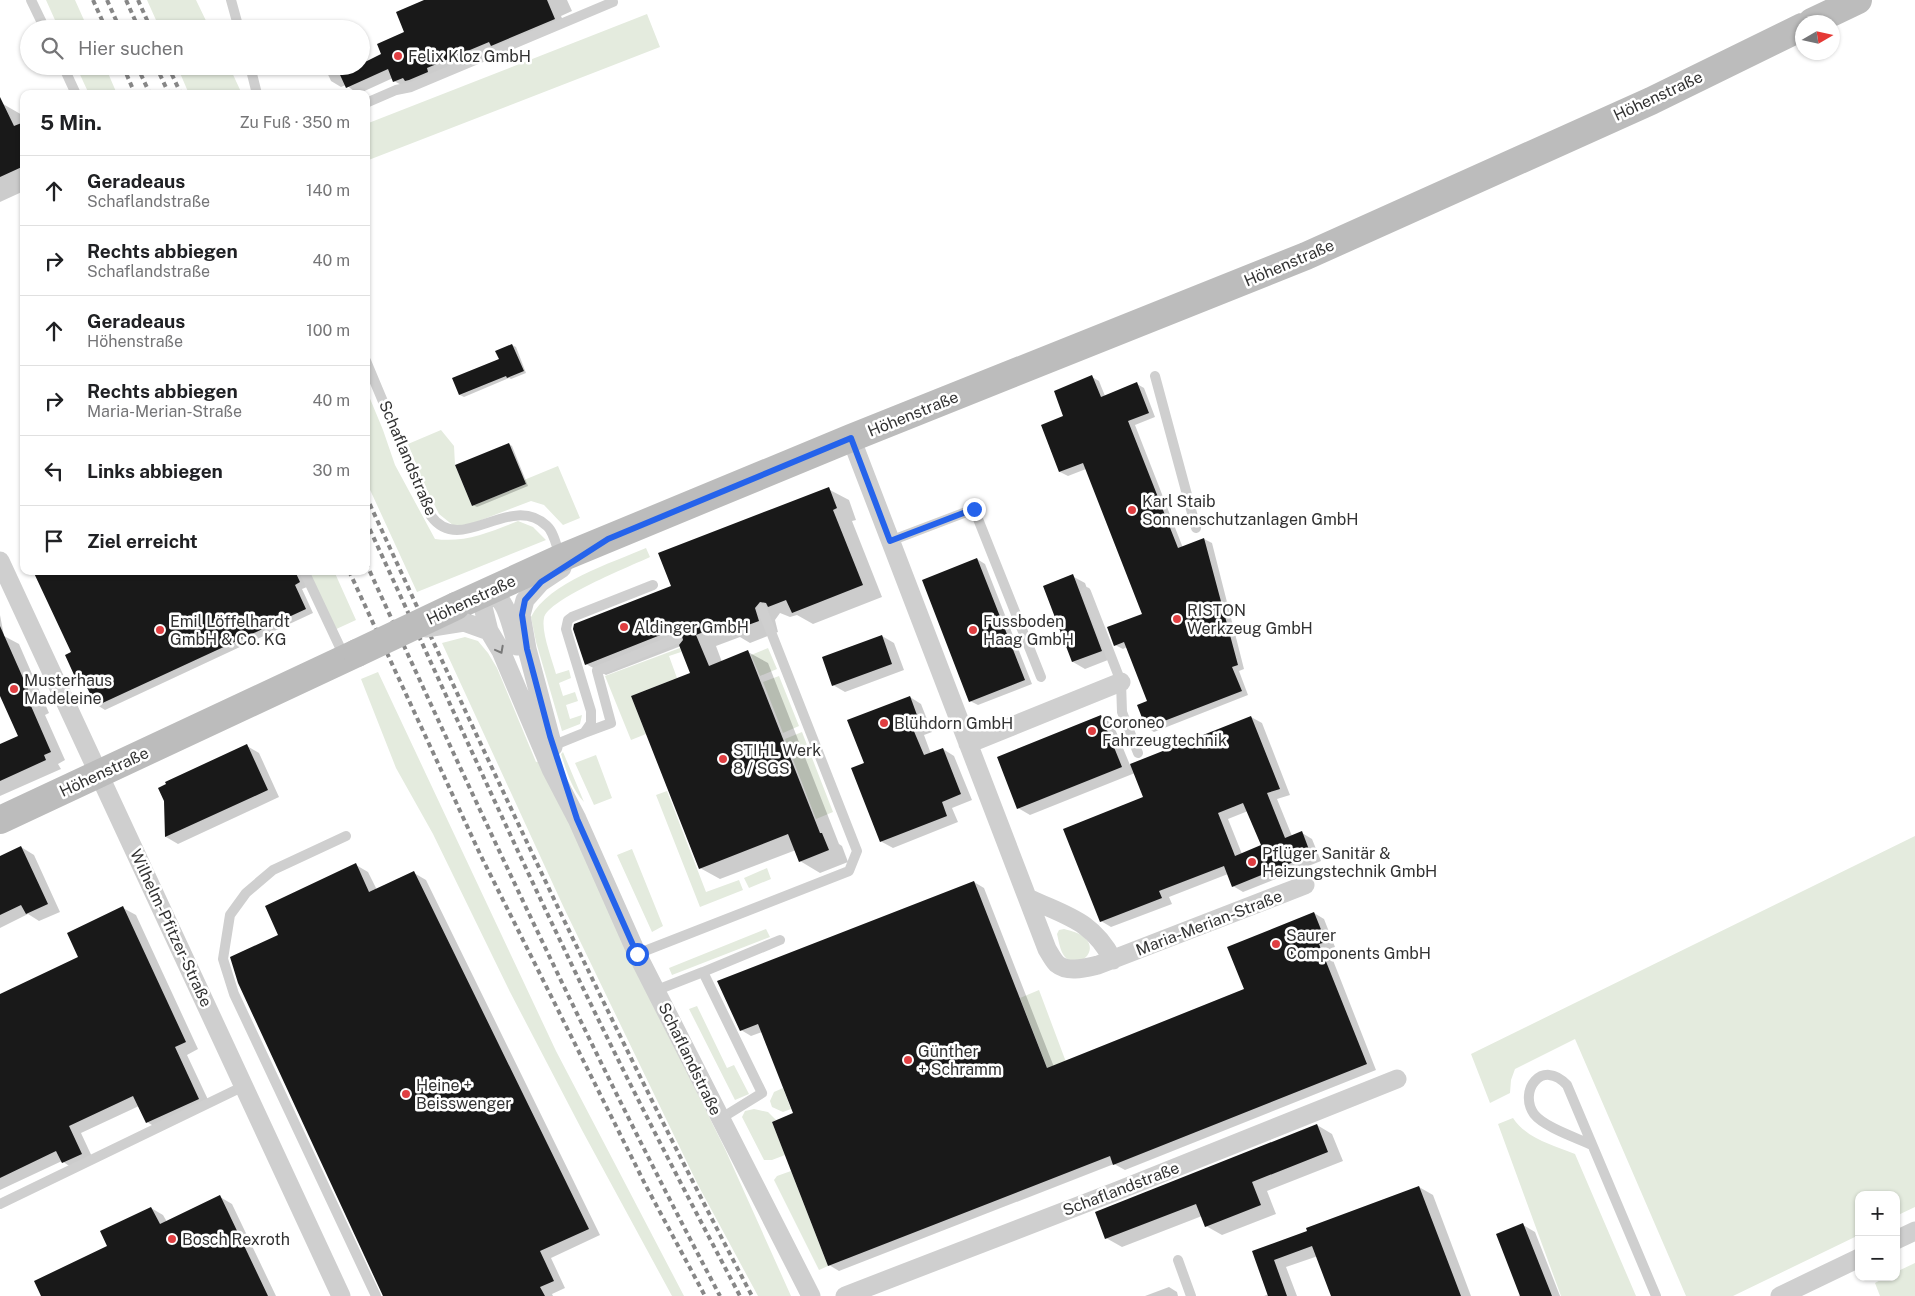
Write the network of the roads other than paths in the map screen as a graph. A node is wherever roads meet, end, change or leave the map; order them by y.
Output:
1 (31, 0) edge
2 (231, 0) edge
3 (612, 0) edge
4 (1858, 0) edge
5 (1827, 15) edge
6 (41, 20) edge
7 (237, 20) edge
8 (1795, 30) edge
9 (67, 75) edge
10 (252, 75) edge
11 (74, 90) edge
12 (256, 90) edge
13 (370, 101) edge
14 (370, 371) edge
15 (1155, 376) dead end
16 (851, 438) junction
17 (1196, 528) dead end
18 (608, 539) junction
19 (890, 541) junction
20 (561, 558) junction
21 (0, 561) edge
22 (306, 575) edge
23 (653, 585) dead end
24 (1086, 592) dead end
25 (467, 608) junction
26 (762, 609) dead end
27 (489, 631) junction
28 (676, 638) dead end
29 (351, 655) junction
30 (1042, 677) dead end
31 (1121, 682) junction
32 (584, 733) junction
33 (551, 741) junction
34 (968, 744) junction
35 (1138, 753) dead end
36 (99, 775) junction
37 (577, 819) junction
38 (0, 820) edge
39 (346, 836) dead end
40 (1305, 885) dead end
41 (1028, 898) junction
42 (780, 940) dead end
43 (637, 954) junction
44 (1113, 960) junction
45 (703, 972) junction
46 (657, 990) junction
47 (1397, 1079) dead end
48 (244, 1086) junction
49 (720, 1120) junction
50 (1592, 1145) junction
51 (0, 1204) edge
52 (1915, 1231) edge
53 (1900, 1238) edge
54 (1178, 1260) dead end
55 (1855, 1260) edge
56 (341, 1296) edge
57 (376, 1296) edge
58 (811, 1296) edge
59 (845, 1296) edge
60 (1190, 1296) edge
61 (1656, 1296) edge
62 (1780, 1296) edge

1 - 6 lane
2 - 7 lane
3 - 13 lane
4 - 5 main road
8 - 16 main road, Höhenstraße
9 - 11 lane
10 - 12 lane
14 - 20 lane, Schaflandstraße
15 - 17 lane
16 - 18 main road, Höhenstraße
16 - 19 street, Maria-Merian-Straße
18 - 20 main road, Höhenstraße
18 - 33 street, Schaflandstraße
19 - 30 lane
19 - 34 street, Maria-Merian-Straße
20 - 25 main road, Höhenstraße
21 - 36 street, Wilhelm-Pfitzer-Straße
22 - 29 lane
23 - 32 lane
24 - 31 lane
25 - 27 street
25 - 27 street, Schaflandstraße
25 - 29 main road, Höhenstraße, bridge
25 - 33 street, Schaflandstraße
26 - 43 lane
27 -> 37 street, Schaflandstraße
28 - 32 lane
29 - 36 main road, Höhenstraße
31 - 34 street
31 - 35 lane
32 - 33 lane
33 - 37 street, Schaflandstraße
34 - 41 street, Maria-Merian-Straße
36 - 38 main road, Höhenstraße
36 - 48 street, Wilhelm-Pfitzer-Straße
37 - 43 street, Schaflandstraße
39 - 57 lane
40 - 44 street, Maria-Merian-Straße
41 - 44 street
41 - 44 street, Maria-Merian-Straße
42 - 45 lane
43 - 46 street, Schaflandstraße
45 - 46 lane
45 - 49 lane
46 - 49 street, Schaflandstraße
47 - 59 street, Schaflandstraße
48 - 51 lane
48 - 56 street, Wilhelm-Pfitzer-Straße
49 - 58 street, Schaflandstraße
50 - 50 lane
50 - 61 lane
52 - 53 street
54 - 60 lane
55 - 62 street

